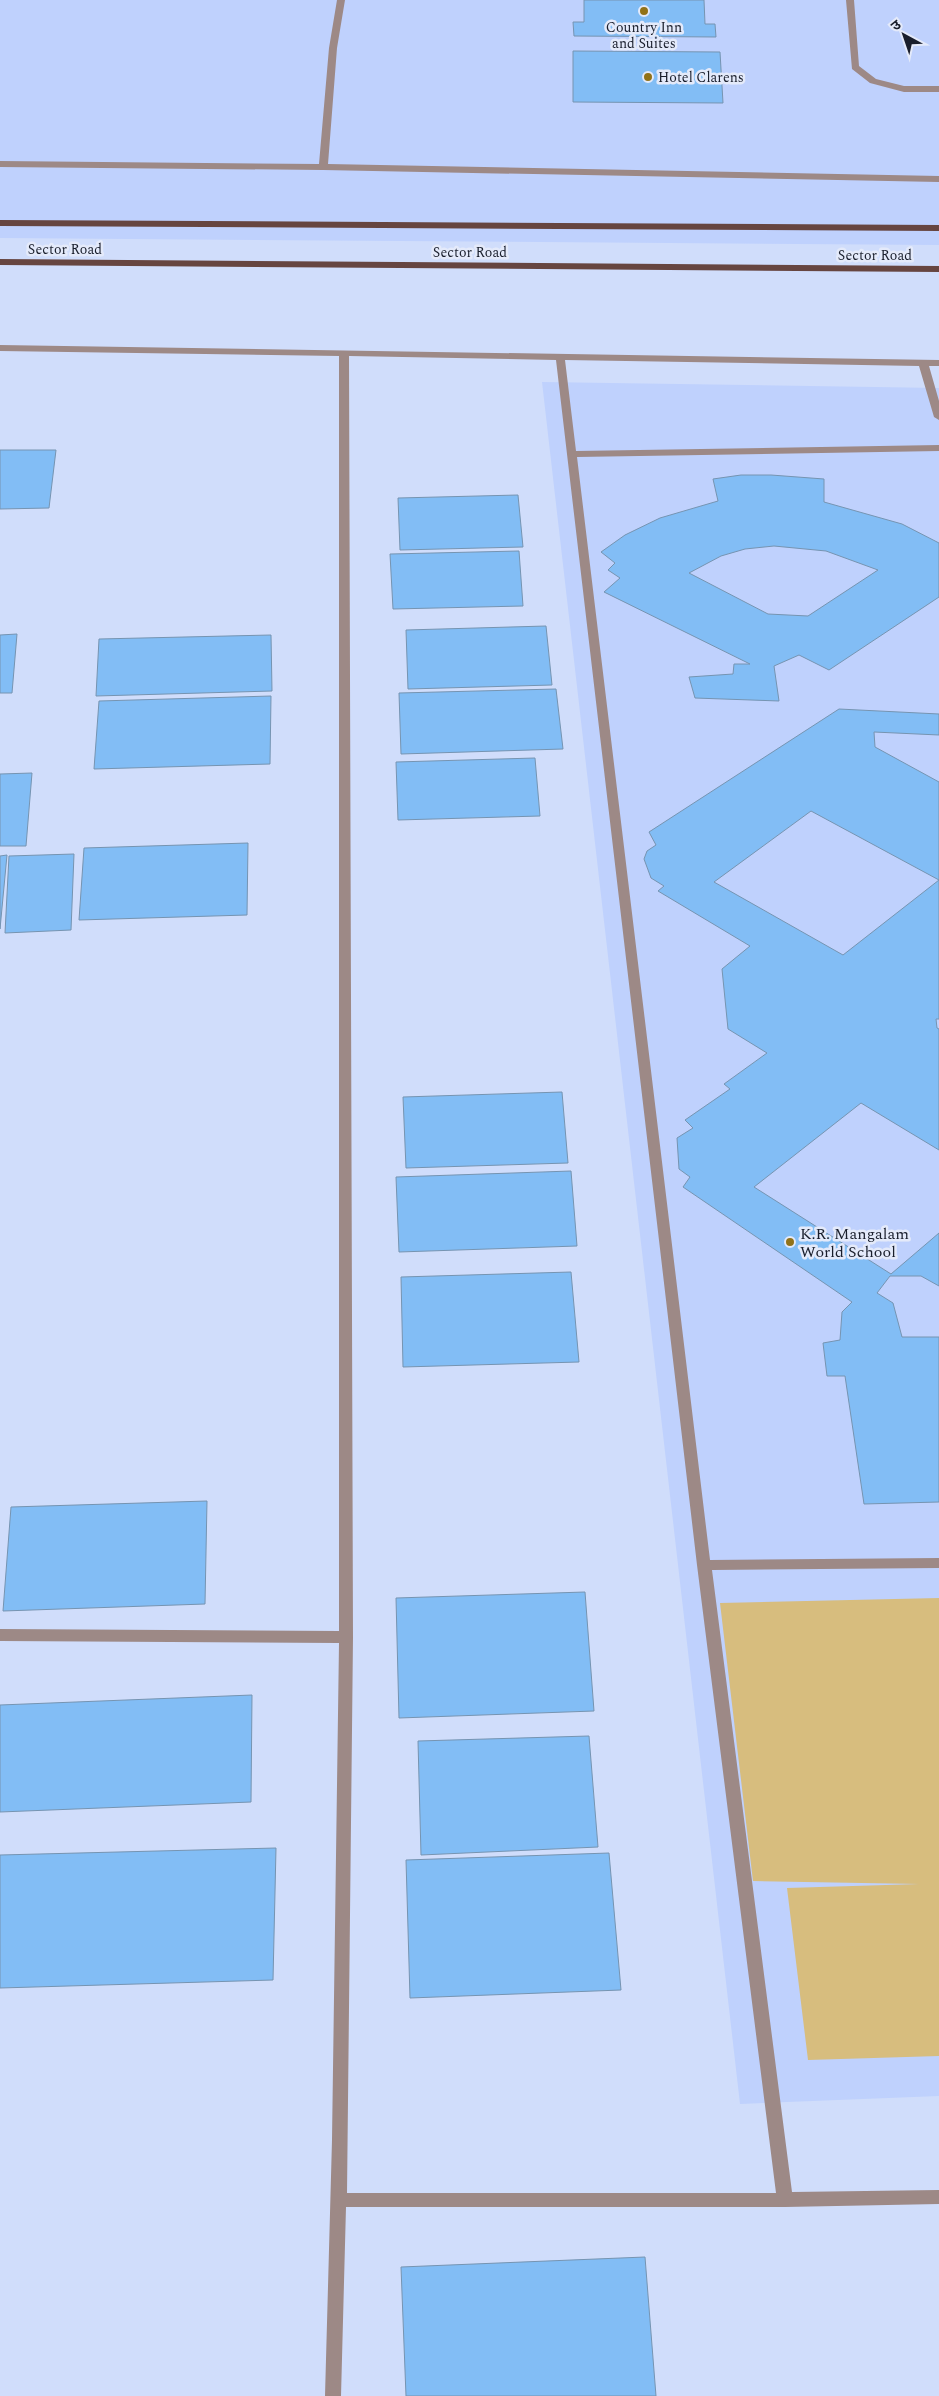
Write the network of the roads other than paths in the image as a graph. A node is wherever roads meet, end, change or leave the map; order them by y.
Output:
1 (341, 0) edge
2 (850, 0) edge
3 (939, 89) edge
4 (0, 164) edge
5 (323, 167) junction
6 (939, 179) edge
7 (0, 223) edge
8 (939, 228) edge
9 (0, 262) edge
10 (939, 269) edge
11 (0, 348) edge
12 (344, 353) junction
13 (560, 356) junction
14 (923, 363) junction
15 (939, 363) edge
16 (939, 416) edge
17 (939, 448) edge
18 (571, 454) junction
19 (939, 1563) edge
20 (704, 1565) junction
21 (0, 1635) edge
22 (346, 1637) junction
23 (939, 2197) edge
24 (338, 2200) junction
25 (785, 2200) junction
26 (333, 2396) edge

1 - 5 street
2 - 3 street
4 - 5 street
5 - 6 street
7 - 8 main road, Sector Road
9 - 10 main road, Sector Road
11 - 12 street
12 - 13 street
12 - 22 street
13 - 14 street
13 - 18 street
14 - 15 street
14 - 16 street
17 - 18 street
18 - 20 street
19 - 20 street
20 - 25 street
21 - 22 street
22 - 24 street
23 - 25 street
24 - 25 street
24 - 26 street

